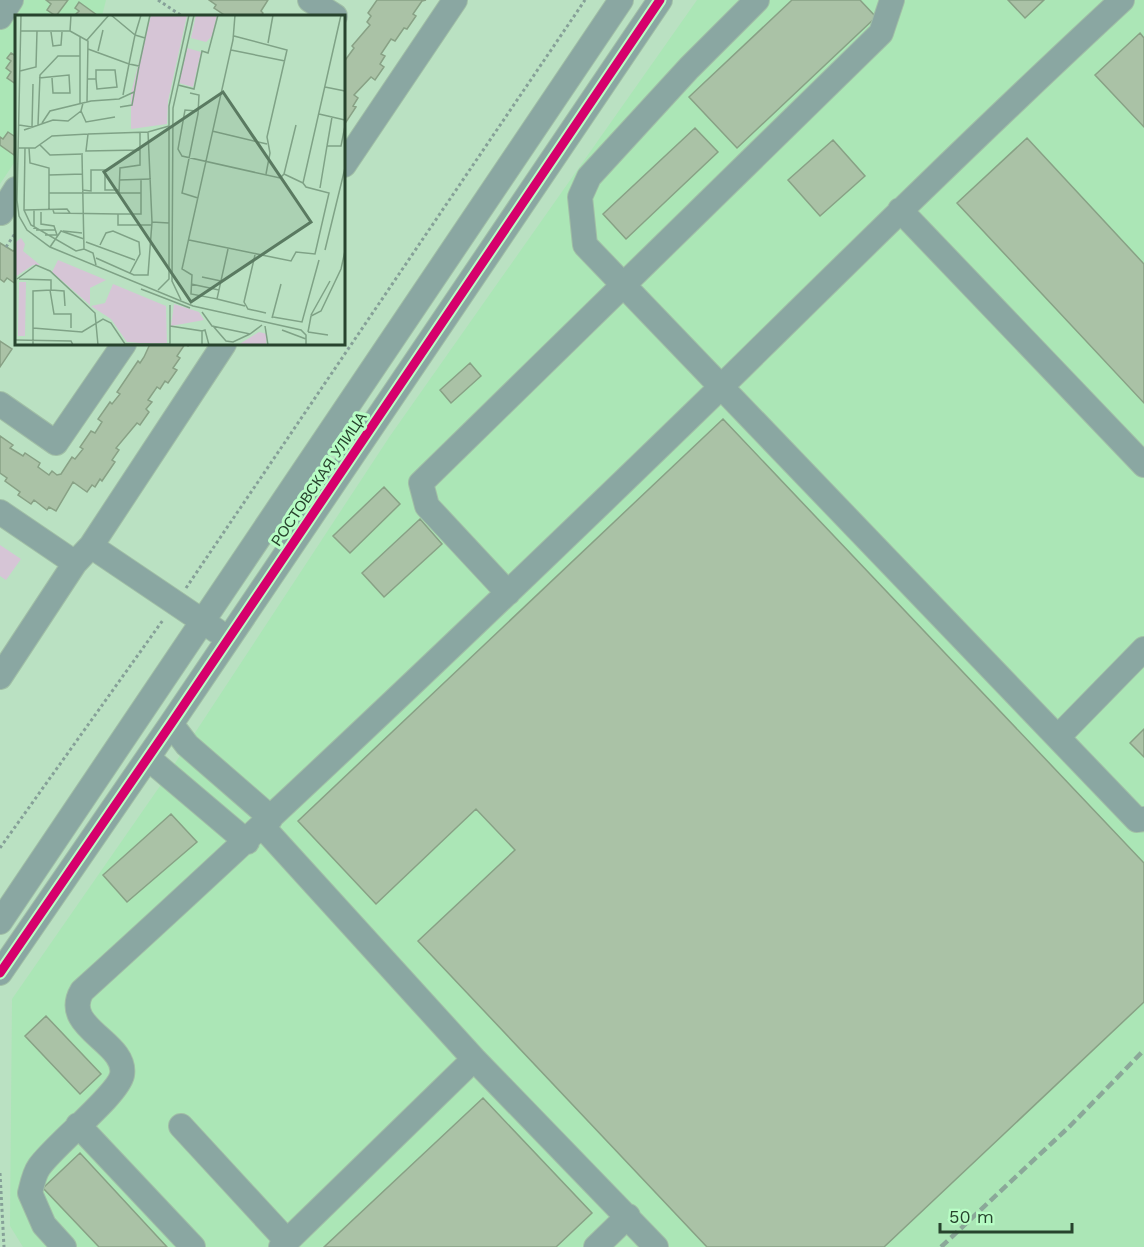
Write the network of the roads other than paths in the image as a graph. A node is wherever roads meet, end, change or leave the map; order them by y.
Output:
1 (11, 0) edge
2 (310, 0) edge
3 (350, 0) edge
4 (455, 0) edge
5 (621, 0) edge
6 (660, 0) edge
7 (757, 0) edge
8 (1122, 0) edge
9 (887, 3) edge
10 (335, 15) edge
11 (338, 15) edge
12 (0, 17) edge
13 (345, 164) edge
14 (0, 177) edge
15 (15, 188) edge
16 (15, 192) edge
17 (900, 210) junction
18 (6, 216) edge
19 (625, 284) junction
20 (123, 345) edge
21 (223, 345) edge
22 (722, 386) junction
23 (0, 404) edge
24 (1144, 465) edge
25 (0, 512) edge
26 (83, 554) junction
27 (508, 593) junction
28 (203, 622) junction
29 (229, 639) junction
30 (1144, 649) edge
31 (0, 677) edge
32 (171, 724) junction
33 (1059, 736) junction
34 (148, 758) junction
35 (1144, 819) edge
36 (260, 829) junction
37 (0, 922) edge
38 (0, 973) edge
39 (474, 1059) junction
40 (78, 1125) junction
41 (181, 1126) dead end
42 (628, 1216) junction
43 (284, 1244) edge
44 (64, 1247) edge
45 (193, 1247) edge
46 (596, 1247) edge
47 (656, 1247) edge

1 - 12 street
2 - 10 street
3 - 11 street
4 - 13 street
5 - 28 street, РОСТОВСКАЯ УЛИЦА
6 - 29 street, РОСТОВСКАЯ УЛИЦА
7 - 19 street
8 - 17 street
9 - 19 street
14 - 15 street
16 - 18 street
17 - 22 street
17 - 24 street
19 - 22 street
19 - 27 street
20 - 23 street
21 - 26 street
22 - 27 street
22 - 33 street
25 - 26 street
26 - 28 street
26 - 31 street
27 - 36 street
28 - 29 street
28 - 37 street, РОСТОВСКАЯ УЛИЦА
29 - 32 street, РОСТОВСКАЯ УЛИЦА
30 - 33 street
32 - 34 street, РОСТОВСКАЯ УЛИЦА
32 - 36 street
33 - 35 street
34 - 36 street
34 - 38 street, РОСТОВСКАЯ УЛИЦА
36 - 39 street
36 - 40 street
39 - 42 street
39 - 43 street
40 - 44 street
40 - 45 street
41 - 43 street
42 - 46 street
42 - 47 street

